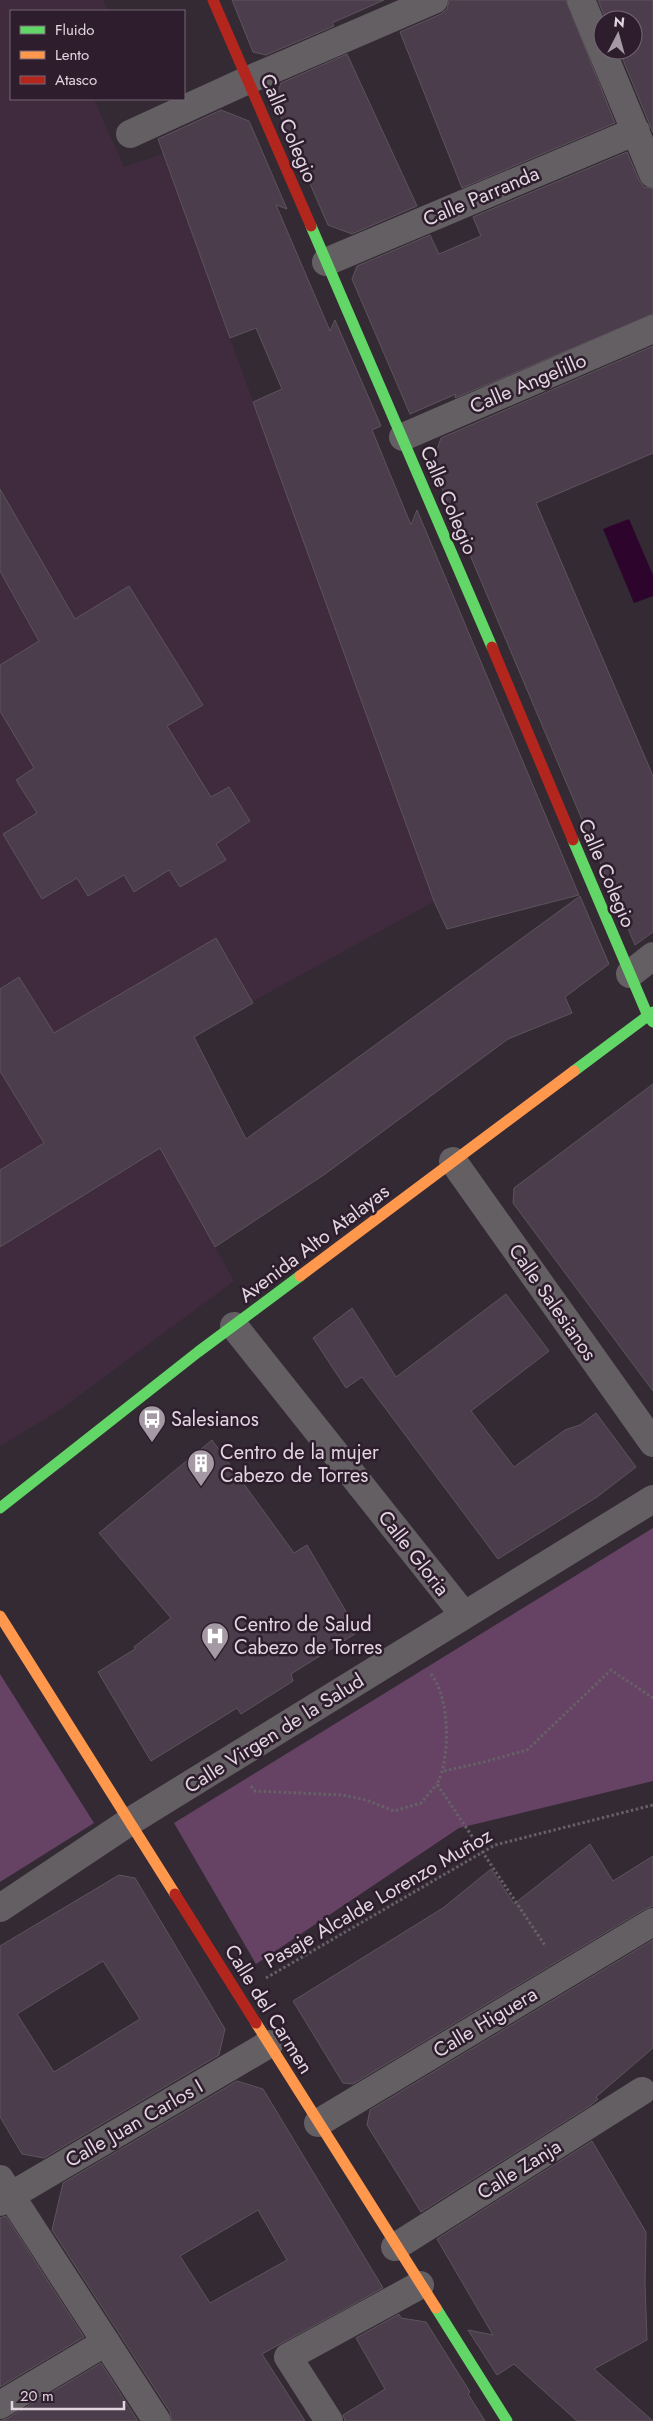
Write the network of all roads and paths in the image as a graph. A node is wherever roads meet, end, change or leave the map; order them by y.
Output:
1 (213, 0) edge
2 (434, 0) edge
3 (581, 0) edge
4 (248, 80) junction
5 (636, 131) junction
6 (130, 134) dead end
7 (653, 174) edge
8 (326, 262) junction
9 (653, 329) edge
10 (402, 437) junction
11 (653, 956) edge
12 (630, 974) junction
13 (651, 1016) edge
14 (454, 1161) junction
15 (234, 1326) junction
16 (653, 1443) edge
17 (653, 1499) edge
18 (0, 1508) edge
19 (464, 1615) junction
20 (0, 1616) edge
21 (410, 1648) junction
22 (653, 1698) edge
23 (234, 1758) junction
24 (444, 1771) junction
25 (437, 1784) junction
26 (653, 1805) edge
27 (130, 1822) junction
28 (482, 1852) junction
29 (0, 1908) edge
30 (653, 1922) edge
31 (565, 1975) junction
32 (238, 1996) junction
33 (269, 2044) junction
34 (642, 2091) dead end
35 (318, 2122) junction
36 (3, 2193) edge
37 (396, 2247) junction
38 (420, 2285) junction
39 (106, 2342) junction
40 (0, 2405) edge
41 (157, 2421) edge
42 (329, 2421) edge
43 (507, 2421) edge

1 - 4 street, Calle Colegio
2 - 4 street
3 - 5 street
4 - 6 street
4 - 8 street, Calle Colegio
5 - 7 street
5 - 8 street, Calle Parranda
8 - 10 street, Calle Colegio
9 - 10 street, Calle Angelillo
10 - 12 street, Calle Colegio
11 - 12 street
12 - 13 street, Calle Colegio
13 - 14 street, Avenida Alto Atalayas
14 - 15 street, Avenida Alto Atalayas
14 - 16 street, Calle Salesianos
15 - 18 street, Avenida Alto Atalayas
15 - 19 street, Calle Gloria
17 - 19 street, Calle Virgen de la Salud
19 - 21 street, Calle Virgen de la Salud
20 - 27 street, Calle del Carmen
21 - 23 street, Calle Virgen de la Salud
21 - 24 path
22 - 24 path
23 - 25 path
23 - 27 street, Calle Virgen de la Salud
24 - 25 path
25 - 28 path
26 - 28 path, Pasaje Alcalde Lorenzo Muñoz
27 - 29 street, Calle Virgen de la Salud
27 - 32 street, Calle del Carmen
28 - 31 path
28 - 32 path, Pasaje Alcalde Lorenzo Muñoz
30 - 31 street, Calle Higuera
31 - 35 street, Calle Higuera
32 - 33 street, Calle del Carmen
33 - 35 street, Calle del Carmen
33 - 36 street, Calle Juan Carlos I
34 - 37 street, Calle Zanja
35 - 37 street, Calle del Carmen
36 - 39 street
37 - 38 street, Calle del Carmen
38 - 42 street
38 - 43 street, Calle del Carmen
39 - 40 street
39 - 41 street

